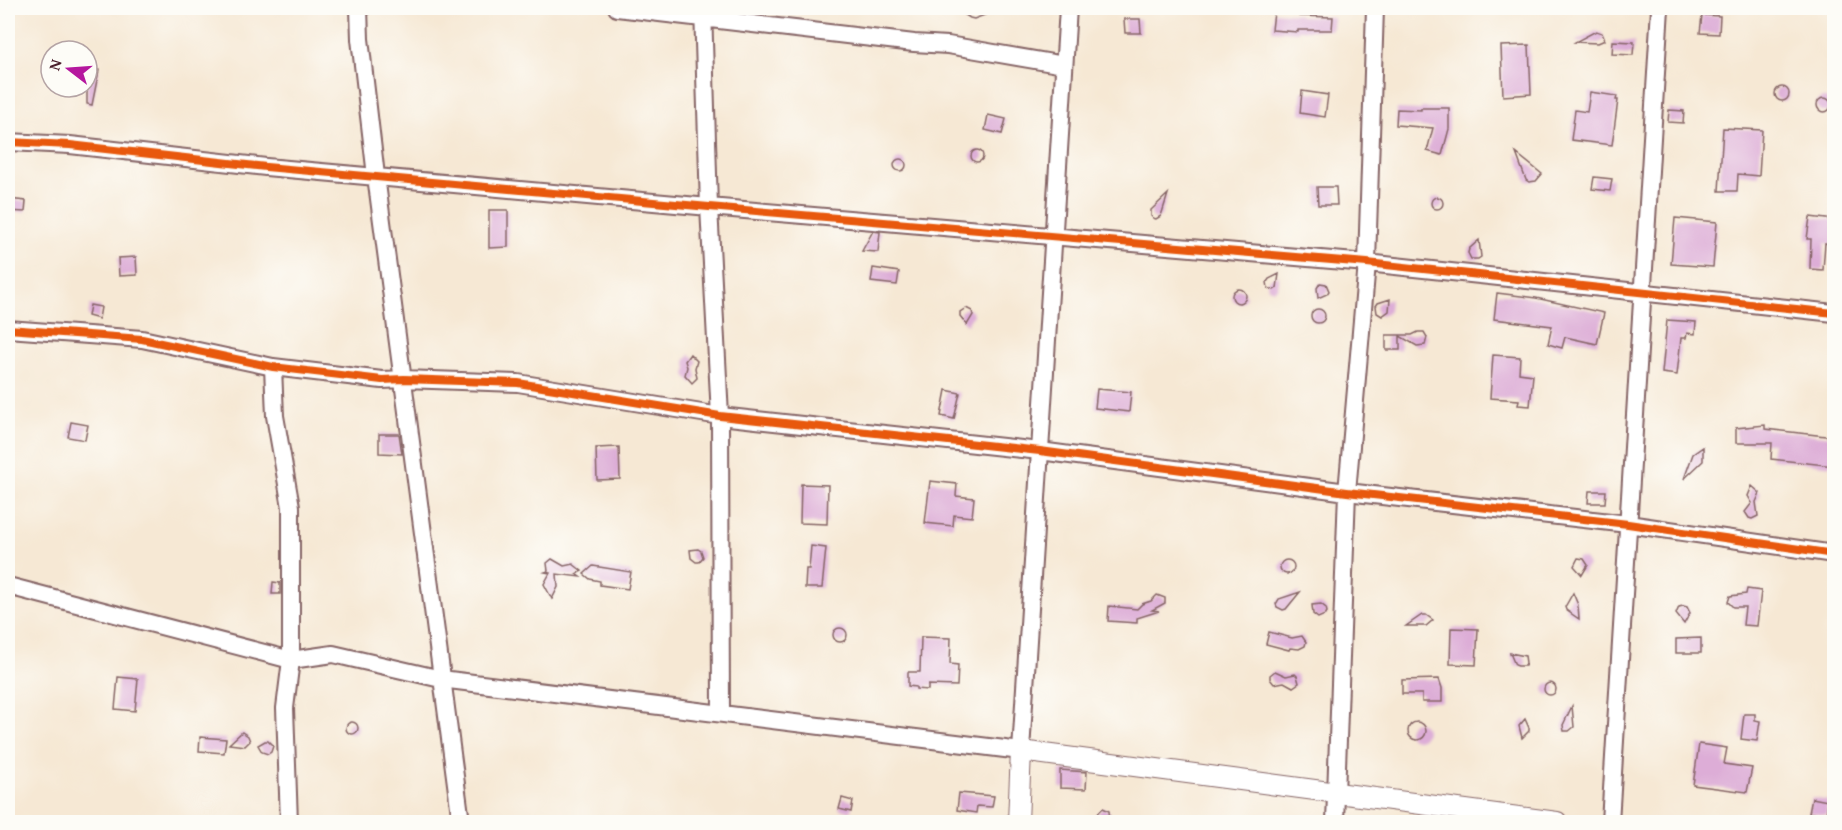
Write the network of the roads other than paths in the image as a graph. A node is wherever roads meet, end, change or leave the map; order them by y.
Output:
1 (359, 8) edge
2 (617, 8) edge
3 (1068, 8) edge
4 (1375, 8) edge
5 (1660, 8) edge
6 (703, 12) edge
7 (1064, 65) junction
8 (8, 142) edge
9 (376, 176) junction
10 (709, 207) junction
11 (1054, 236) junction
12 (1367, 263) junction
13 (1642, 294) junction
14 (1834, 313) edge
15 (8, 329) edge
16 (273, 367) junction
17 (404, 379) junction
18 (720, 416) junction
19 (1040, 451) junction
20 (1347, 492) junction
21 (1628, 524) junction
22 (1834, 554) edge
23 (8, 586) edge
24 (291, 660) junction
25 (441, 679) junction
26 (721, 713) junction
27 (1021, 751) junction
28 (1337, 793) junction
29 (289, 822) edge
30 (461, 822) edge
31 (1018, 822) edge
32 (1335, 822) edge
33 (1557, 822) edge
34 (1610, 822) edge

1 - 9 street
2 - 6 street
3 - 7 street
4 - 12 street
5 - 13 street
6 - 7 street
6 - 10 street
7 - 11 street
8 - 9 street
9 - 10 street
9 - 17 street
10 - 11 street
10 - 18 street
11 - 12 street
11 - 19 street
12 - 13 street
12 - 20 street
13 - 14 street
13 - 21 street
15 - 16 street
16 - 17 street
16 - 24 street
17 - 18 street
17 - 25 street
18 - 19 street
18 - 26 street
19 - 20 street
19 - 27 street
20 - 21 street
20 - 28 street
21 - 22 street
21 - 34 street
23 - 24 street
24 - 25 street
24 - 29 street
25 - 26 street
25 - 30 street
26 - 27 street
27 - 28 street
27 - 31 street
28 - 32 street
28 - 33 street

